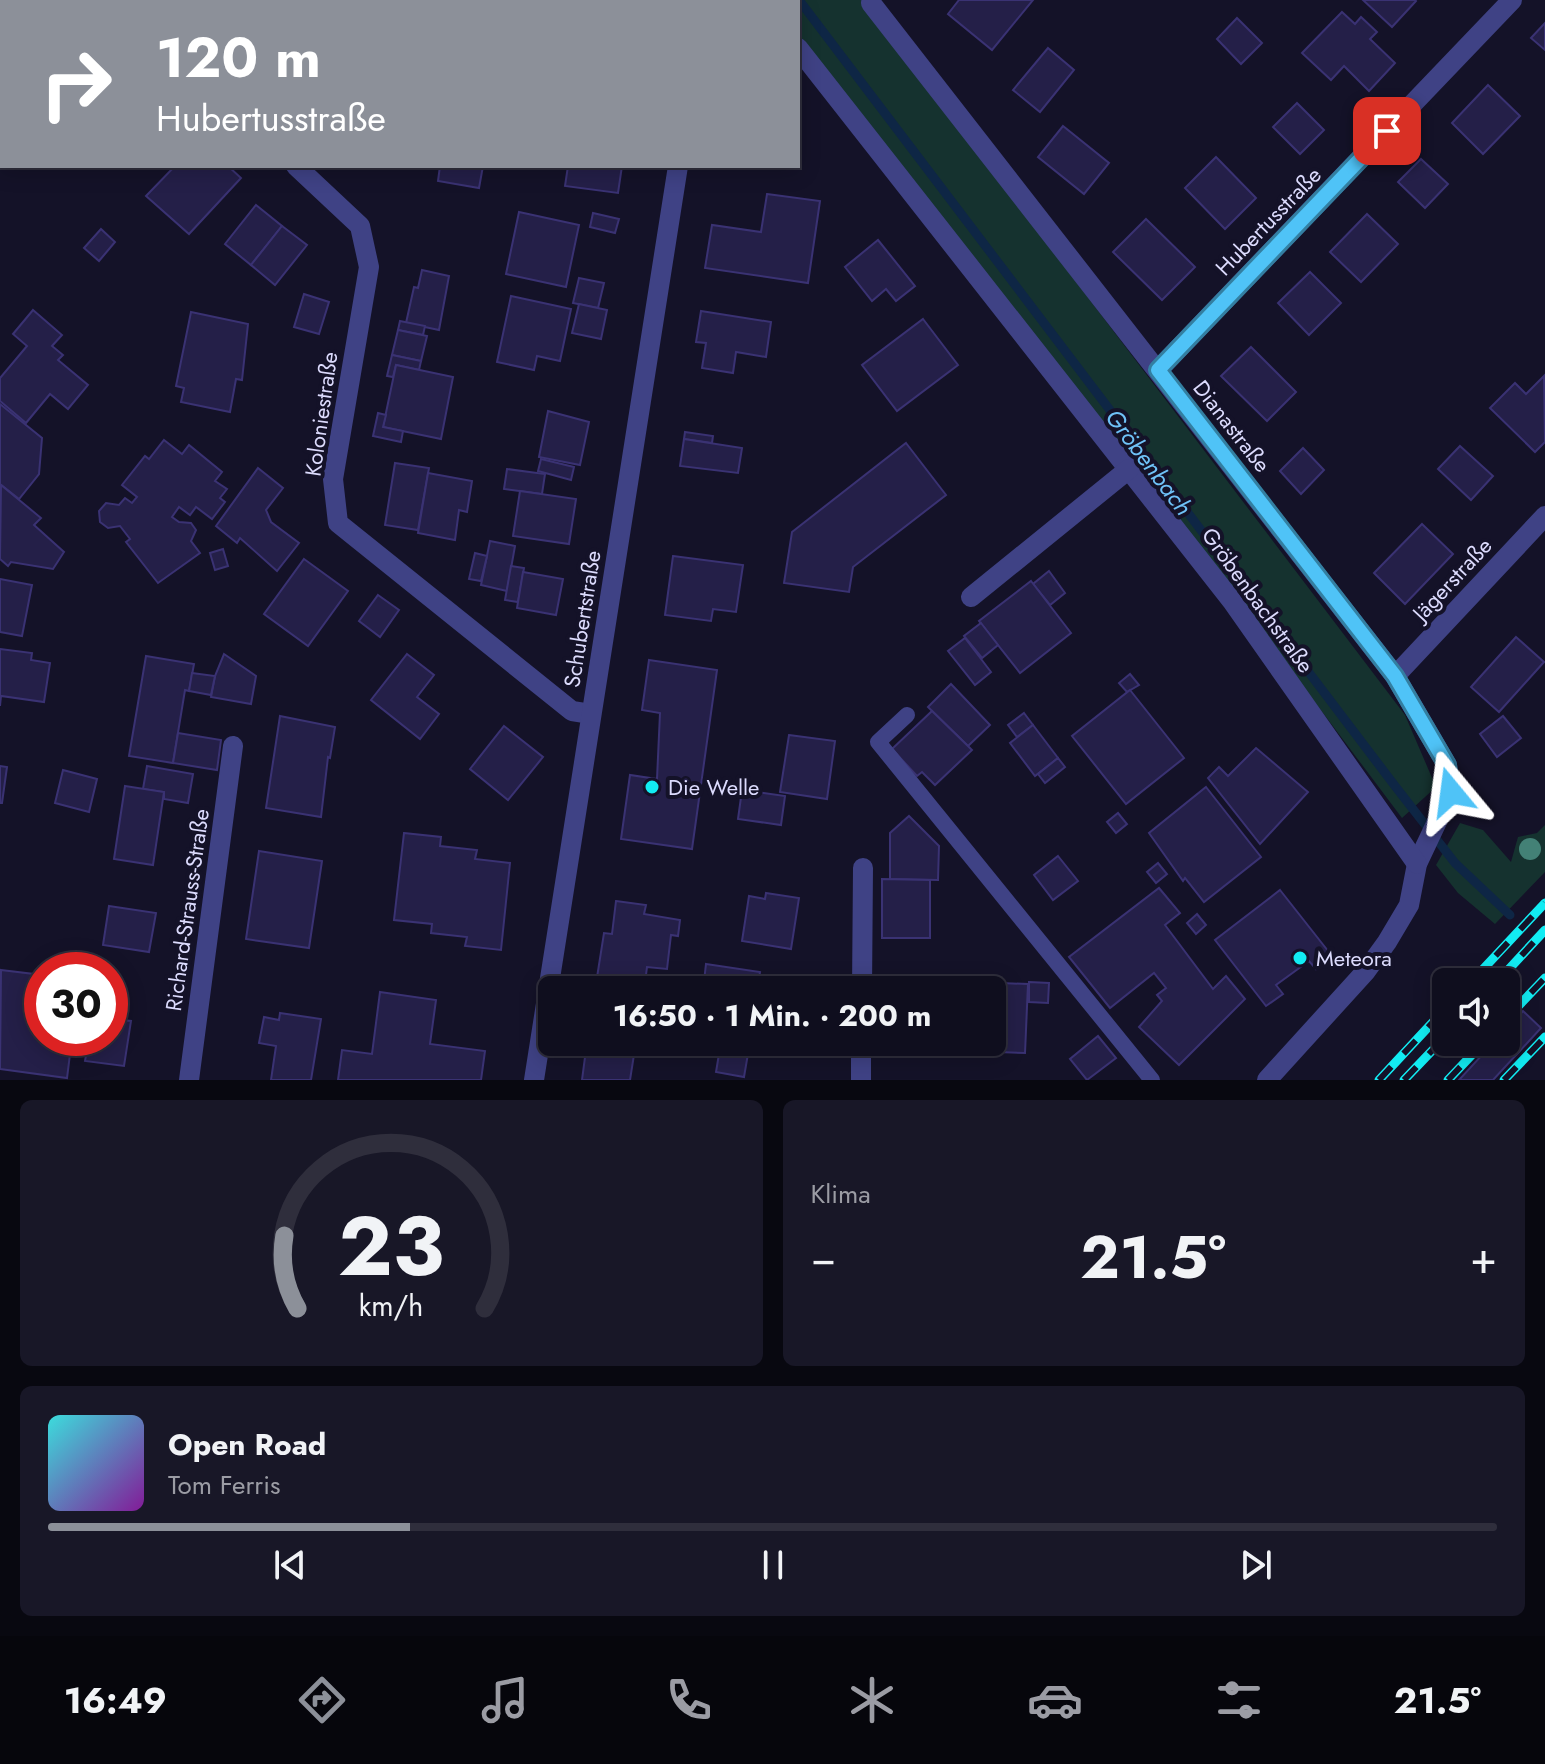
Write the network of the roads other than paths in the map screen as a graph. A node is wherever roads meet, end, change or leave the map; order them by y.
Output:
1 (1512, 0) edge
2 (871, 3) dead end
3 (800, 51) edge
4 (298, 168) edge
5 (678, 168) edge
6 (1158, 370) junction
7 (1129, 469) junction
8 (1545, 516) edge
9 (971, 597) dead end
10 (1395, 676) junction
11 (591, 714) junction
12 (907, 715) dead end
13 (233, 746) dead end
14 (1420, 857) junction
15 (863, 868) dead end
16 (862, 976) edge
17 (861, 1056) edge
18 (189, 1080) edge
19 (534, 1080) edge
20 (861, 1080) edge
21 (1152, 1080) edge
22 (1267, 1080) edge

1 - 6 street, Hubertusstraße
2 - 6 street, Dianastraße
3 - 7 street, Gröbenbachstraße
4 - 11 street, Koloniestraße
5 - 11 street, Schubertstraße
6 - 10 street, Dianastraße
7 - 9 street
7 - 14 street, Gröbenbachstraße
8 - 10 street, Jägerstraße
10 - 14 street, Dianastraße
11 - 19 street, Schubertstraße
12 - 21 lane
13 - 18 street, Richard-Strauss-Straße
14 - 22 street
15 - 16 street
17 - 20 street

